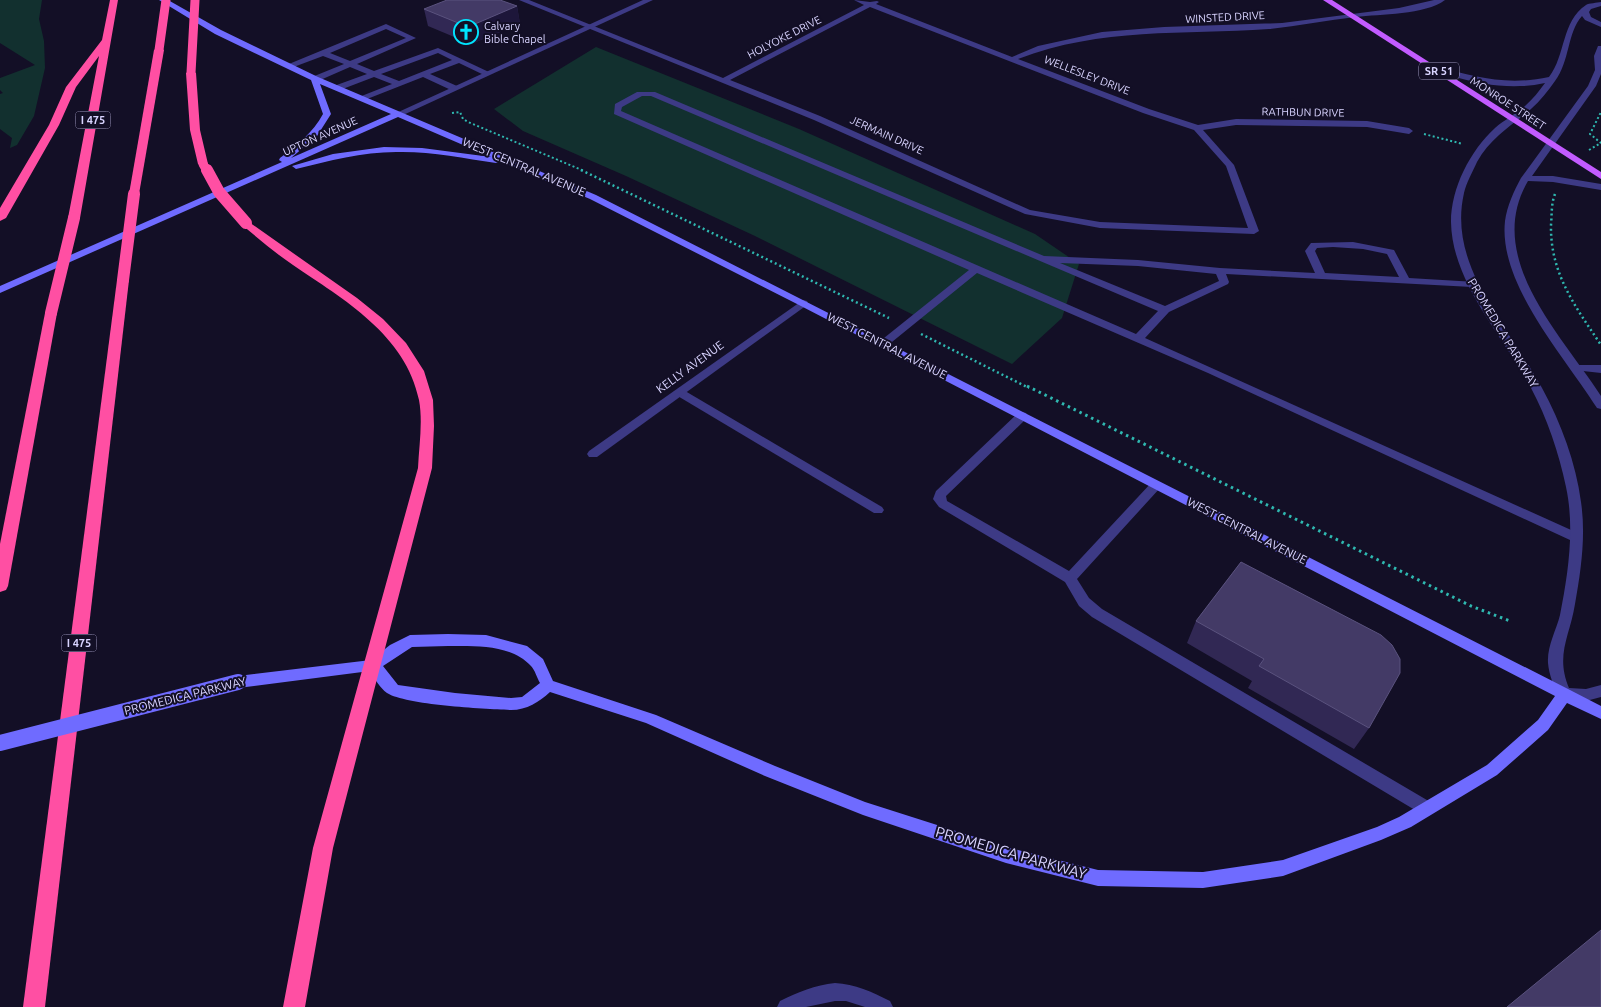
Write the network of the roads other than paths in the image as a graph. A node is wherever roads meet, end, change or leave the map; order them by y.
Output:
1 (114, 0) edge
2 (165, 0) edge
3 (195, 0) edge
4 (523, 0) edge
5 (649, 0) edge
6 (858, 0) edge
7 (880, 0) edge
8 (1327, 0) edge
9 (1441, 0) edge
10 (1598, 3) edge
11 (871, 4) junction
12 (1586, 10) junction
13 (1351, 16) junction
14 (1601, 25) edge
15 (590, 27) junction
16 (108, 38) junction
17 (1601, 48) edge
18 (322, 53) junction
19 (1012, 58) junction
20 (458, 60) junction
21 (350, 63) junction
22 (288, 66) junction
23 (1434, 68) junction
24 (375, 72) junction
25 (487, 73) junction
26 (423, 74) junction
27 (1553, 78) junction
28 (315, 79) junction
29 (725, 80) junction
30 (399, 84) junction
31 (337, 88) junction
32 (454, 88) junction
33 (362, 99) junction
34 (398, 114) junction
35 (1513, 120) junction
36 (1197, 128) junction
37 (1409, 131) road end
38 (1550, 144) junction
39 (514, 163) junction
40 (266, 173) junction
41 (1601, 176) edge
42 (1525, 178) junction
43 (1601, 188) edge
44 (0, 218) edge
45 (1254, 231) joint
46 (1042, 259) junction
47 (976, 269) junction
48 (1220, 271) junction
49 (1321, 276) junction
50 (1405, 280) junction
51 (1472, 284) junction
52 (0, 290) edge
53 (803, 303) junction
54 (1165, 310) junction
55 (1138, 339) junction
56 (883, 344) junction
57 (1578, 368) junction
58 (1601, 369) edge
59 (680, 392) junction
60 (1601, 405) edge
61 (1022, 416) junction
62 (593, 454) dead end
63 (1156, 485) junction
64 (878, 510) dead end
65 (1575, 537) junction
66 (1070, 578) junction
67 (0, 586) edge
68 (374, 665) junction
69 (548, 685) junction
70 (1601, 691) edge
71 (1565, 694) junction
72 (1601, 713) edge
73 (0, 743) edge
74 (1426, 808) junction
75 (34, 1007) edge
76 (294, 1007) edge
77 (786, 1007) edge
78 (884, 1007) edge

1 - 16 highway, I 475
2 - 22 main road, WEST CENTRAL AVENUE
2 - 75 highway, I 475, bridge
3 - 68 highway, bridge
4 - 15 street, JERMAIN DRIVE
5 - 15 street, UPTON AVENUE
6 - 11 street, WELLESLEY DRIVE
7 - 11 street, HOLYOKE DRIVE
8 - 13 main road, MONROE STREET / SR 51
9 - 13 street, WINSTED DRIVE
10 - 12 street, PROMEDICA PARKWAY
11 - 19 street, WELLESLEY DRIVE
11 - 29 street, HOLYOKE DRIVE
12 - 14 street
12 - 27 street, PROMEDICA PARKWAY
13 - 19 street, WINSTED DRIVE
13 - 23 main road, MONROE STREET / SR 51
15 - 25 street, UPTON AVENUE
15 - 29 street, JERMAIN DRIVE
16 - 44 highway
16 - 67 highway, I 475, bridge
17 - 38 street
18 - 21 street
18 - 21 street
18 - 22 street
19 - 36 street, WELLESLEY DRIVE
20 - 24 street
20 - 25 street
20 - 26 street
21 - 24 street
21 - 28 street
22 - 28 main road, WEST CENTRAL AVENUE
23 - 27 street
23 - 35 main road, MONROE STREET / SR 51
24 - 30 street
24 - 31 street
25 - 32 street, UPTON AVENUE
26 - 30 street
26 - 32 street
27 - 35 street, PROMEDICA PARKWAY
28 - 31 main road, WEST CENTRAL AVENUE
28 - 40 main road
29 - 45 street, JERMAIN DRIVE
30 - 33 street
31 - 33 main road, WEST CENTRAL AVENUE
32 - 34 street, UPTON AVENUE
33 - 34 main road, WEST CENTRAL AVENUE
34 - 39 main road, WEST CENTRAL AVENUE
34 - 40 main road, UPTON AVENUE
35 - 38 main road, MONROE STREET / SR 51
35 - 51 street, PROMEDICA PARKWAY
36 - 37 street, RATHBUN DRIVE
36 - 45 street, WELLESLEY DRIVE
38 - 41 main road, MONROE STREET / SR 51
38 - 42 street
39 - 40 main road
39 - 53 main road, WEST CENTRAL AVENUE
40 - 52 main road, UPTON AVENUE
42 - 43 street
42 - 57 street
46 - 47 street
46 - 48 street
46 - 54 street
47 - 55 street
47 - 56 street
48 - 49 street
48 - 54 street
49 - 50 street
49 - 50 street
50 - 51 street
51 - 65 street, PROMEDICA PARKWAY
53 - 56 main road, WEST CENTRAL AVENUE
53 - 59 street, KELLY AVENUE
54 - 55 street
55 - 65 street
56 - 61 main road, WEST CENTRAL AVENUE
57 - 58 street
57 - 60 street
59 - 62 street, KELLY AVENUE
59 - 64 street
61 - 63 main road, WEST CENTRAL AVENUE
61 - 66 street
63 - 66 street
63 - 71 main road, WEST CENTRAL AVENUE
65 - 71 street, PROMEDICA PARKWAY
66 - 74 street
68 - 69 main road
68 - 69 main road
68 - 73 main road, PROMEDICA PARKWAY, bridge
68 - 76 highway
69 - 74 main road, PROMEDICA PARKWAY
70 - 71 street
71 - 72 main road, WEST CENTRAL AVENUE
71 - 74 main road, PROMEDICA PARKWAY
77 - 78 street

